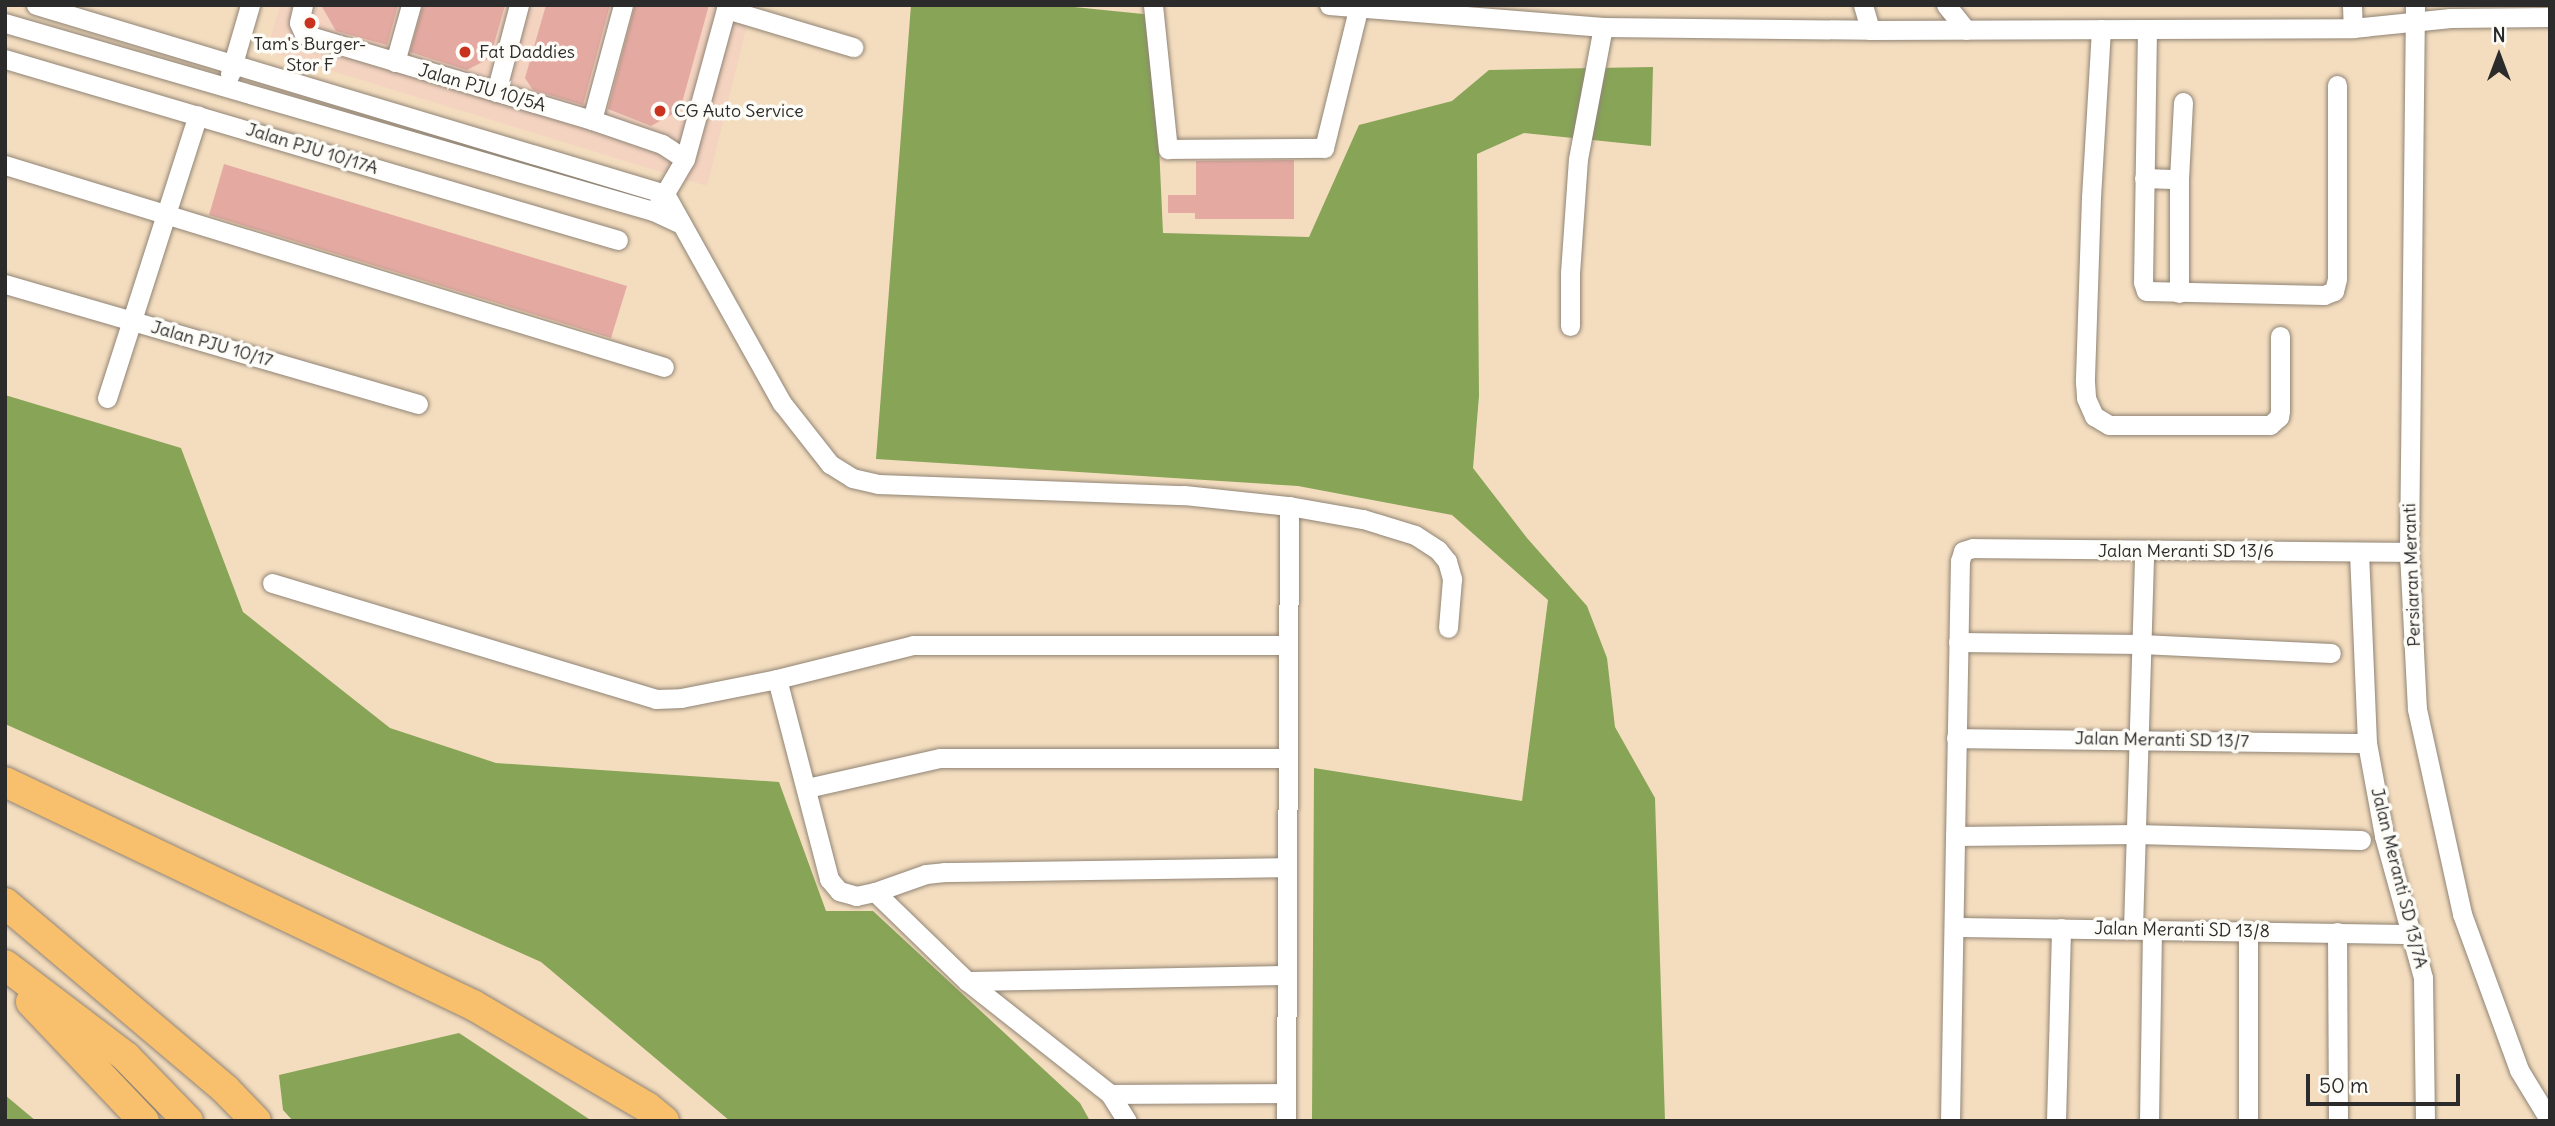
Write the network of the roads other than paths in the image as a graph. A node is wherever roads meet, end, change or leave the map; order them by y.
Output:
1 (36, 5) edge
2 (250, 5) edge
3 (303, 5) edge
4 (411, 5) edge
5 (519, 5) edge
6 (623, 5) edge
7 (1153, 5) edge
8 (1329, 5) edge
9 (1863, 5) edge
10 (1946, 5) edge
11 (2352, 5) edge
12 (1359, 6) edge
13 (727, 7) edge
14 (2475, 11) edge
15 (1555, 13) edge
16 (2415, 13) edge
17 (2550, 17) edge
18 (5, 23) edge
19 (1603, 27) junction
20 (2353, 28) junction
21 (2101, 29) junction
22 (2147, 29) junction
23 (1870, 30) junction
24 (1966, 30) junction
25 (853, 47) dead end
26 (5, 59) edge
27 (395, 62) junction
28 (233, 63) junction
29 (2337, 85) dead end
30 (226, 88) junction
31 (496, 92) junction
32 (2183, 102) dead end
33 (198, 115) junction
34 (592, 120) junction
35 (685, 159) junction
36 (5, 165) edge
37 (2144, 178) junction
38 (2179, 179) junction
39 (665, 194) junction
40 (653, 211) junction
41 (166, 212) junction
42 (680, 223) junction
43 (618, 240) dead end
44 (5, 284) edge
45 (2179, 293) junction
46 (130, 320) junction
47 (1570, 327) dead end
48 (2280, 336) dead end
49 (664, 367) dead end
50 (107, 398) dead end
51 (418, 404) dead end
52 (1289, 506) junction
53 (2144, 551) junction
54 (2359, 552) junction
55 (2409, 552) junction
56 (272, 583) dead end
57 (1448, 628) dead end
58 (1958, 642) junction
59 (1288, 645) junction
60 (2141, 645) junction
61 (2332, 653) dead end
62 (777, 679) junction
63 (1956, 738) junction
64 (2138, 740) junction
65 (2367, 743) junction
66 (1288, 758) junction
67 (5, 782) edge
68 (807, 788) junction
69 (2136, 834) junction
70 (1955, 836) junction
71 (2361, 840) dead end
72 (1287, 867) junction
73 (875, 892) junction
74 (5, 903) edge
75 (1954, 926) junction
76 (2061, 928) junction
77 (2143, 929) junction
78 (2248, 931) junction
79 (2337, 932) junction
80 (2410, 934) junction
81 (5, 965) edge
82 (1287, 975) junction
83 (5, 976) edge
84 (967, 981) junction
85 (1286, 1093) junction
86 (1110, 1094) junction
87 (144, 1121) edge
88 (188, 1121) edge
89 (256, 1121) edge
90 (664, 1121) edge
91 (1127, 1121) edge
92 (1286, 1121) edge
93 (1950, 1121) edge
94 (2056, 1121) edge
95 (2149, 1121) edge
96 (2248, 1121) edge
97 (2338, 1121) edge
98 (2425, 1121) edge
99 (2550, 1121) edge

1 - 28 street
2 - 28 street
3 - 27 street, Jalan PJU 10/5A
4 - 27 street
5 - 31 street
6 - 34 street
7 - 12 street
8 - 12 street
9 - 23 street
10 - 24 street
11 - 20 street
12 - 15 street
13 - 25 street
13 - 35 street
14 - 16 street
14 - 17 street
15 - 19 street
16 - 20 street
16 - 55 street, Persiaran Meranti
18 - 30 street
19 - 23 street
19 - 47 street
20 - 22 street
21 - 22 street
21 - 24 street
21 - 48 street
22 - 37 street
23 - 24 street
26 - 33 street, Jalan PJU 10/17A
27 - 31 street, Jalan PJU 10/5A
28 - 30 street
28 - 39 street
29 - 45 street
30 - 40 street
31 - 34 street, Jalan PJU 10/5A
32 - 38 street
33 - 41 street
33 - 43 street, Jalan PJU 10/17A
34 - 35 street, Jalan PJU 10/5A
35 - 39 street
36 - 41 street
37 - 38 street
37 - 45 street
38 - 45 street
39 - 40 street
39 - 42 street
40 - 42 street
41 - 46 street
41 - 49 street
42 - 52 street
44 - 46 street, Jalan PJU 10/17
46 - 50 street
46 - 51 street, Jalan PJU 10/17
52 - 57 street
52 - 59 street
53 - 54 street, Jalan Meranti SD 13/6
53 - 58 street, Jalan Meranti SD 13/6
53 - 60 street
54 - 55 street, Jalan Meranti SD 13/6
54 - 65 street, Jalan Meranti SD 13/7A
55 - 99 street, Persiaran Meranti
56 - 62 street
58 - 60 street
58 - 63 street
59 - 62 street
59 - 66 street
60 - 61 street
60 - 64 street
62 - 68 street
63 - 64 street, Jalan Meranti SD 13/7
63 - 70 street
64 - 65 street, Jalan Meranti SD 13/7
64 - 69 street
65 - 80 street, Jalan Meranti SD 13/7A
66 - 68 street
66 - 72 street
67 - 90 highway
68 - 73 street
69 - 70 street
69 - 71 street
69 - 77 street
70 - 75 street
72 - 73 street
72 - 82 street
73 - 84 street
74 - 89 highway
75 - 76 street, Jalan Meranti SD 13/8
75 - 93 street
76 - 77 street, Jalan Meranti SD 13/8
76 - 94 street
77 - 78 street, Jalan Meranti SD 13/8
77 - 95 street
78 - 79 street, Jalan Meranti SD 13/8
78 - 96 street
79 - 80 street, Jalan Meranti SD 13/8
79 - 97 street
80 - 98 street, Jalan Meranti SD 13/7A
81 - 88 highway
82 - 84 street
82 - 85 street
83 - 87 highway
84 - 86 street
85 - 86 street
85 - 92 street
86 - 91 street

